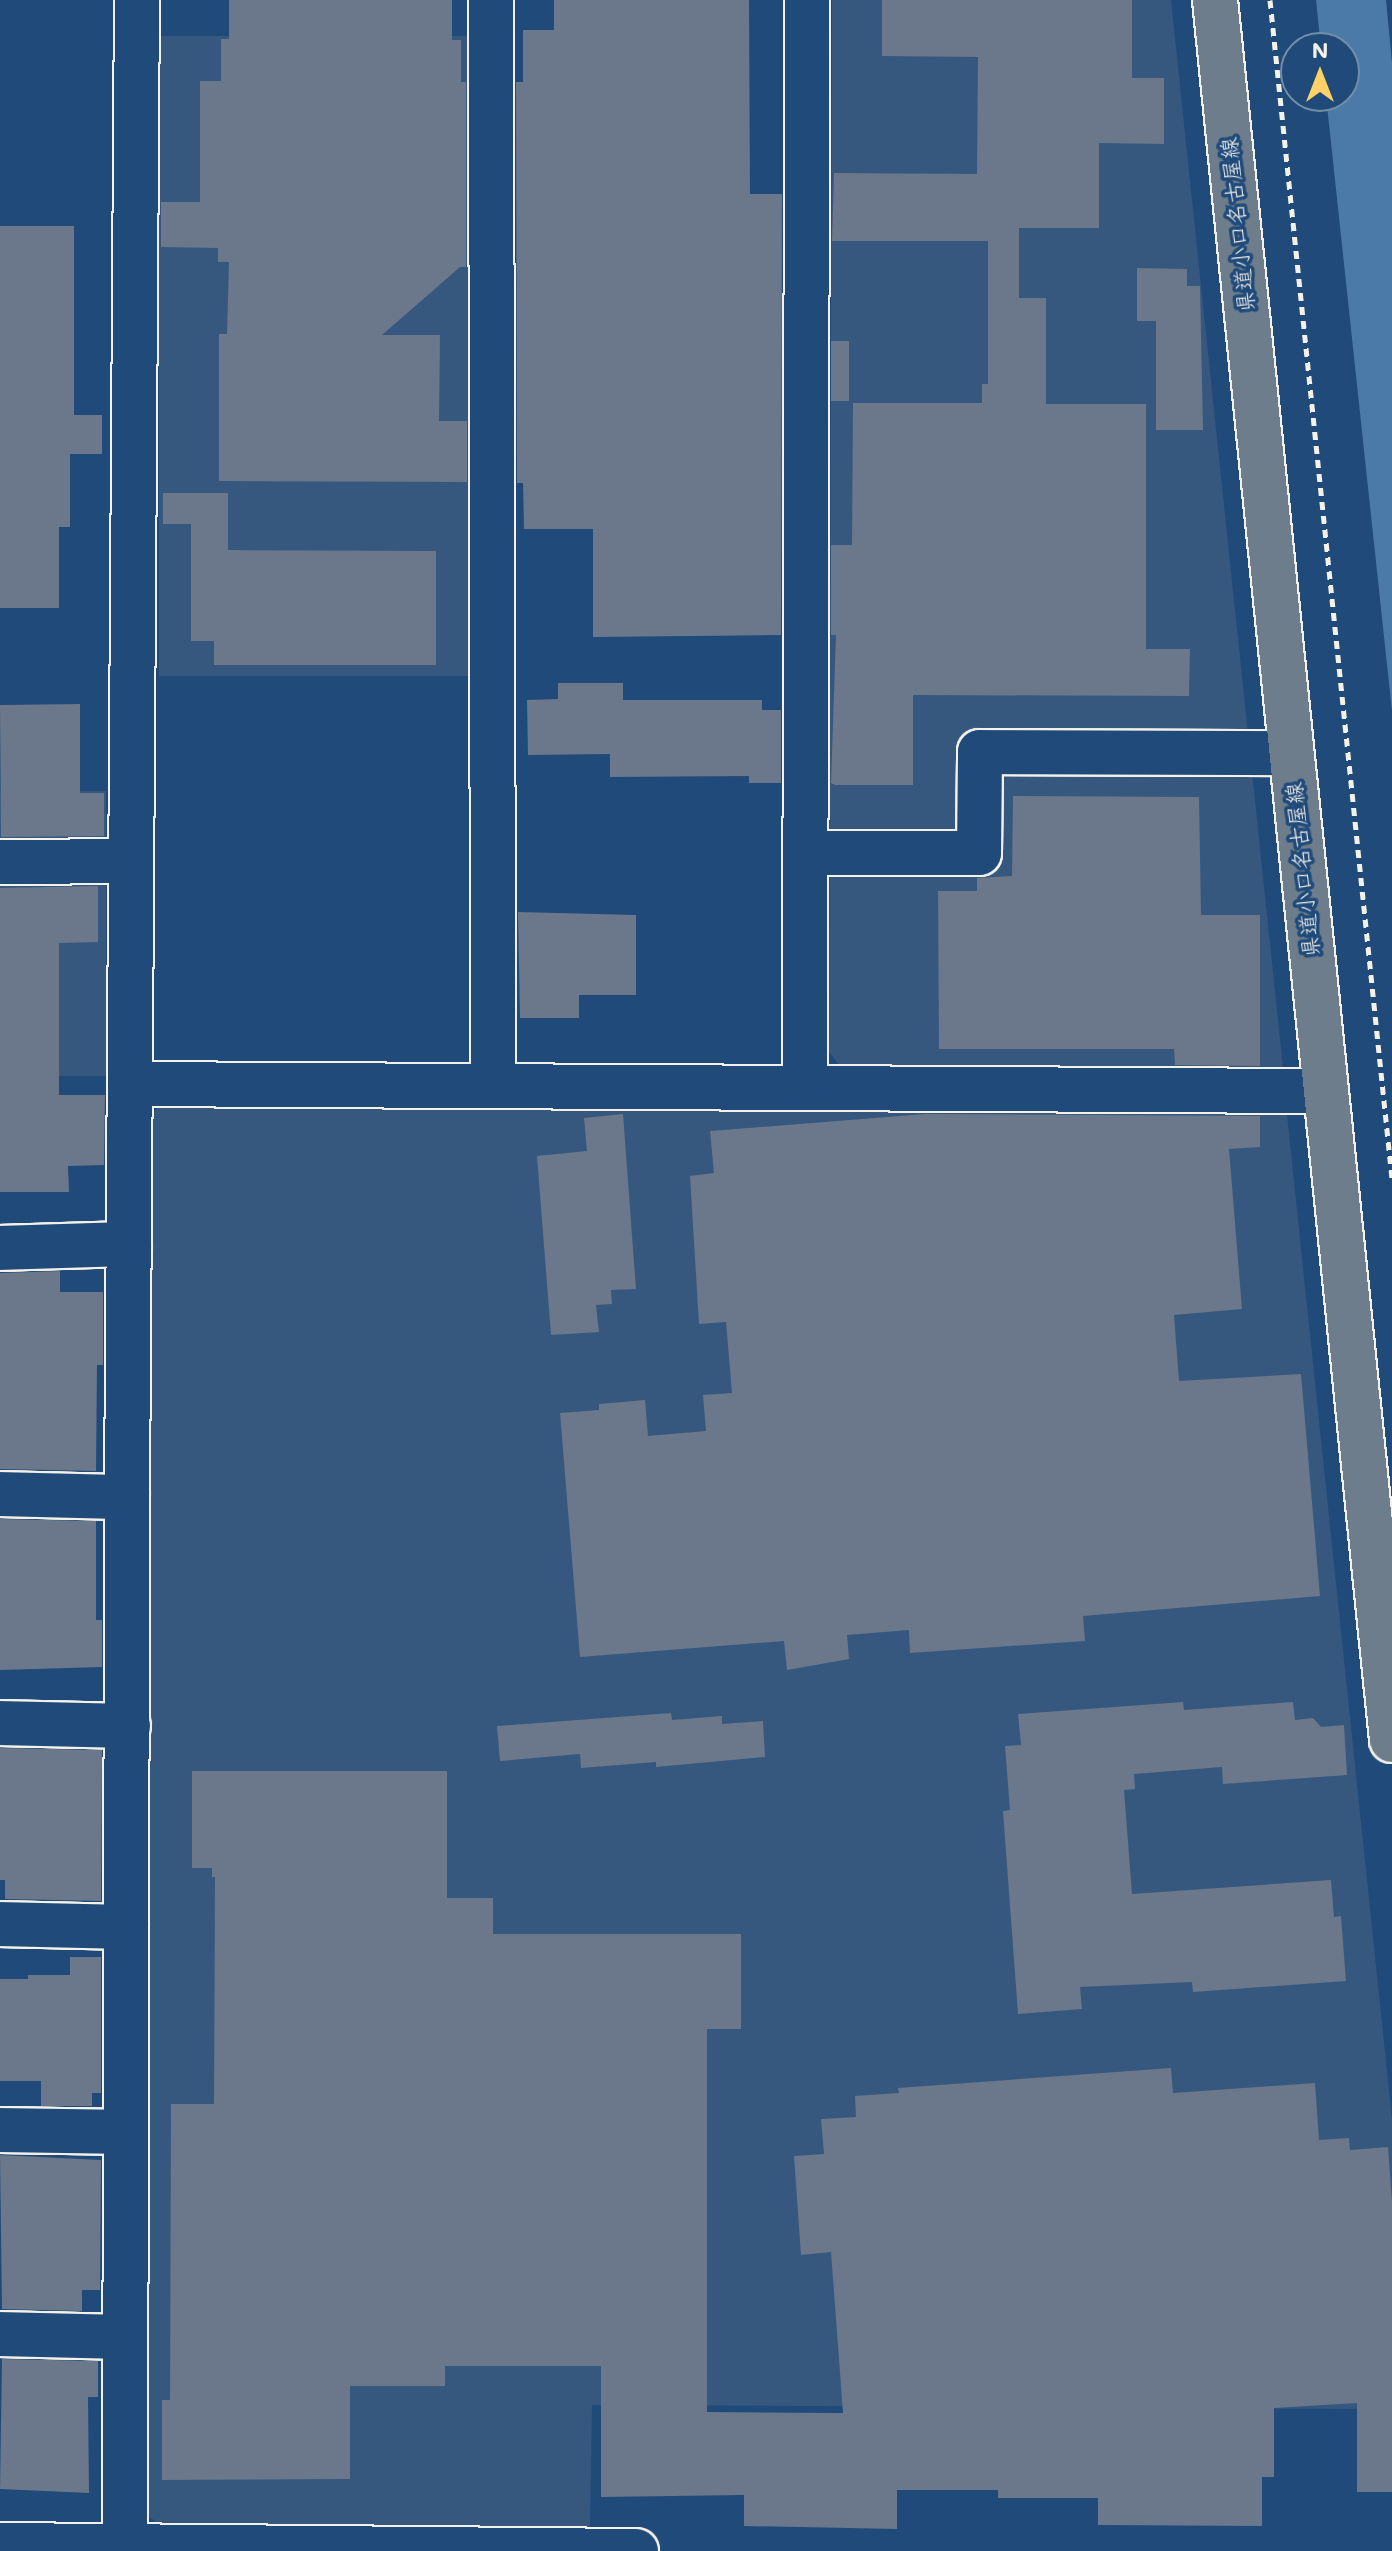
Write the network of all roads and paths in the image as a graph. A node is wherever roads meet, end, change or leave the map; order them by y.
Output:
1 (137, 0) edge
2 (491, 0) edge
3 (807, 0) edge
4 (1215, 0) edge
5 (1270, 0) edge
6 (1290, 753) junction
7 (805, 853) junction
8 (131, 861) junction
9 (0, 862) edge
10 (130, 1084) junction
11 (493, 1085) junction
12 (805, 1087) junction
13 (1324, 1091) junction
14 (1392, 1178) edge
15 (129, 1244) junction
16 (0, 1248) edge
17 (0, 1494) edge
18 (127, 1497) junction
19 (0, 1723) edge
20 (128, 1726) junction
21 (1392, 1740) edge
22 (0, 1924) edge
23 (126, 1927) junction
24 (0, 2130) edge
25 (124, 2132) junction
26 (0, 2334) edge
27 (123, 2337) junction
28 (0, 2545) edge
29 (125, 2548) edge
30 (485, 2550) edge
31 (636, 2551) edge

1 - 8 street
2 - 11 street
3 - 7 street
4 - 6 main road, 県道小口名古屋線
5 - 14 path
6 - 7 street
6 - 13 main road, 県道小口名古屋線
7 - 12 street
8 - 9 street
8 - 10 street
10 - 11 street
10 - 15 street
11 - 12 street
12 - 13 street
13 - 21 main road, 県道小口名古屋線
15 - 16 street
15 - 18 street
17 - 18 street
18 - 20 street
19 - 20 street
20 - 23 street
22 - 23 street
23 - 25 street
24 - 25 street
25 - 27 street
26 - 27 street
27 - 29 street
28 - 29 street
29 - 30 street
30 - 31 street

